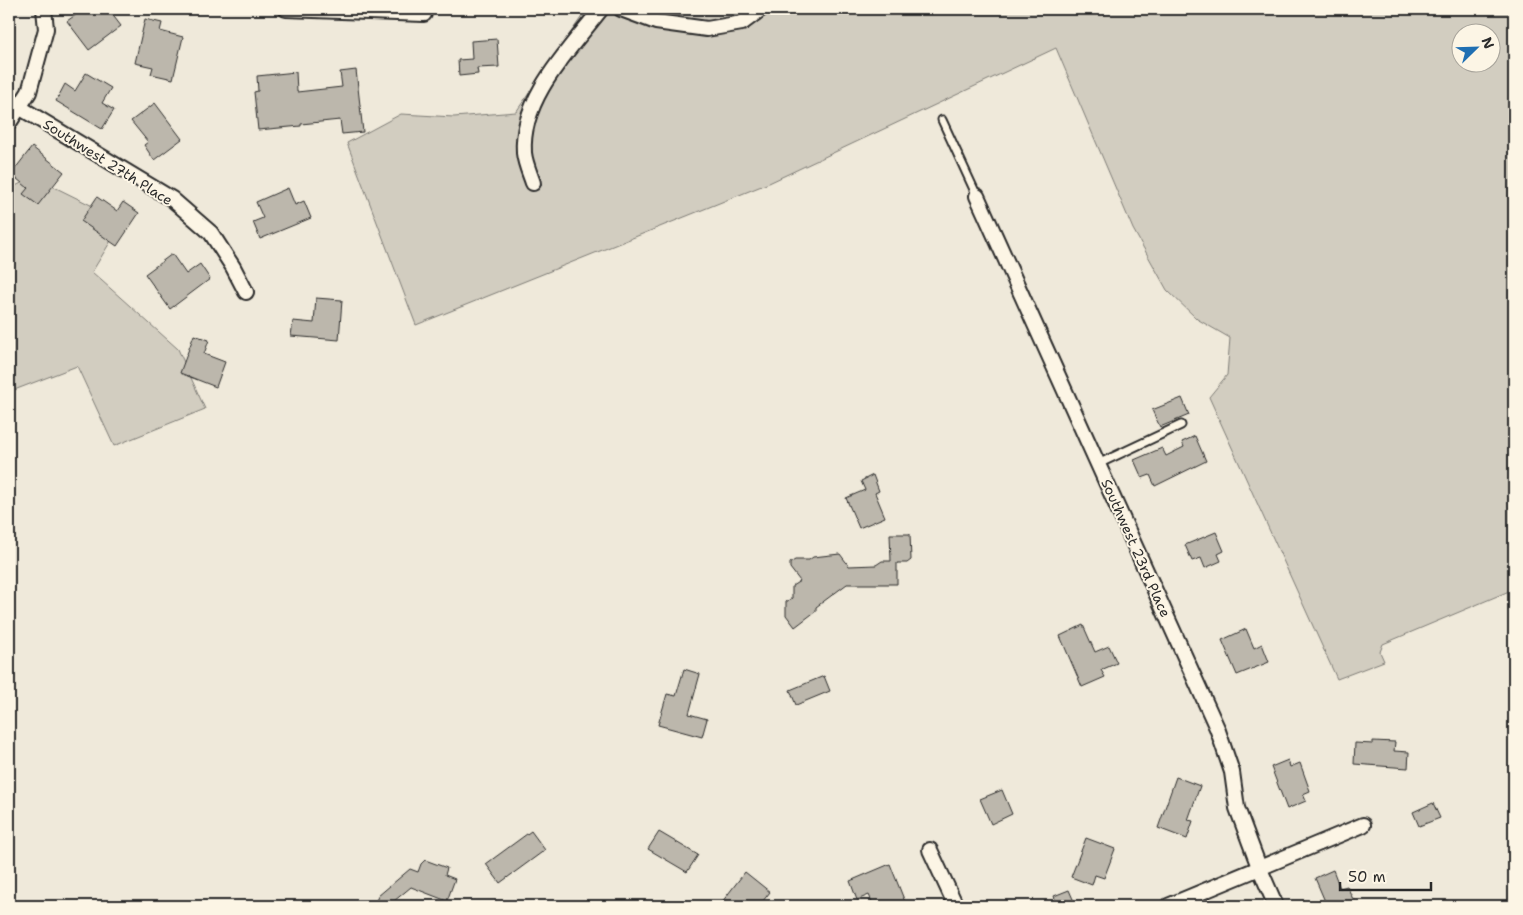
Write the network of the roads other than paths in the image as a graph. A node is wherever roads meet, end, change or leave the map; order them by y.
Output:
1 (44, 9) edge
2 (286, 9) edge
3 (601, 9) edge
4 (621, 9) edge
5 (761, 9) edge
6 (424, 14) dead end
7 (19, 107) junction
8 (942, 120) dead end
9 (9, 123) edge
10 (533, 183) dead end
11 (977, 196) joint
12 (246, 292) dead end
13 (1181, 425) dead end
14 (1098, 464) junction
15 (1363, 825) dead end
16 (930, 850) dead end
17 (1259, 867) junction
18 (956, 906) edge
19 (1168, 906) edge
20 (1276, 906) edge

1 - 7 street
2 - 6 street
3 - 10 street
4 - 5 street
7 - 9 street
7 - 12 street, Southwest 27th Place
8 - 11 lane
11 - 14 street, Southwest 23rd Place
13 - 14 lane
14 - 17 street, Southwest 23rd Place
15 - 17 street
16 - 18 street
17 - 19 street
17 - 20 street, Southwest 23rd Place

